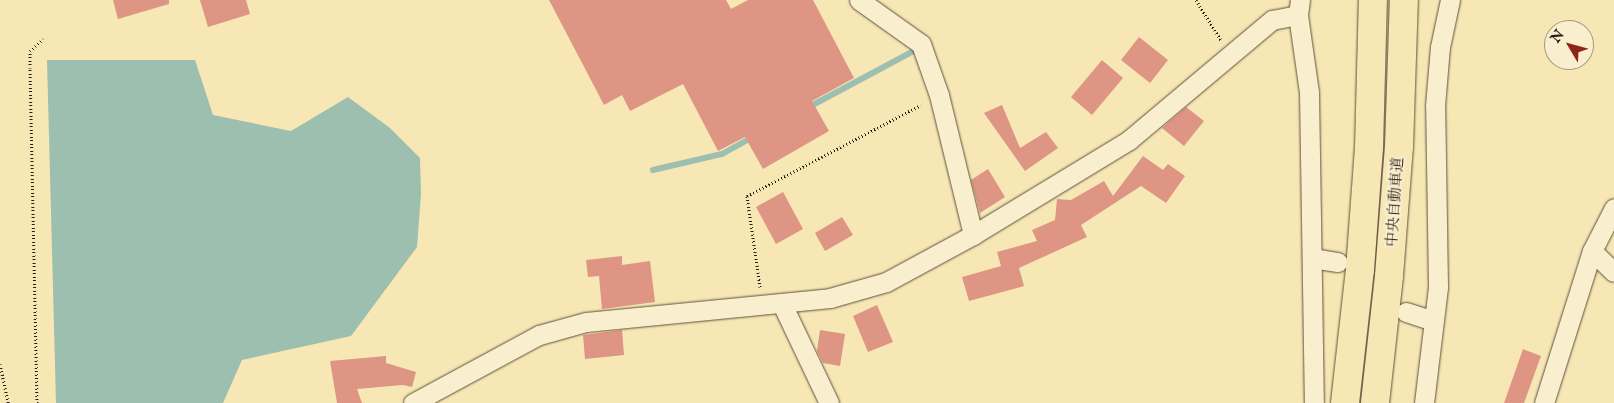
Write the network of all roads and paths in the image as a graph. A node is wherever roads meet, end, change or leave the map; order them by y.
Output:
1 (1196, 0) edge
2 (1373, 0) edge
3 (1404, 0) edge
4 (1450, 0) edge
5 (870, 3) edge
6 (1299, 8) edge
7 (43, 39) dead end
8 (1230, 55) junction
9 (939, 95) junction
10 (1614, 208) edge
11 (973, 235) junction
12 (1592, 251) junction
13 (1312, 258) junction
14 (1338, 262) dead end
15 (1614, 272) edge
16 (782, 304) junction
17 (763, 305) junction
18 (1406, 312) dead end
19 (1434, 321) junction
20 (0, 364) edge
21 (1428, 401) edge
22 (8, 403) edge
23 (37, 403) edge
24 (413, 403) edge
25 (829, 403) edge
26 (1314, 403) edge
27 (1346, 403) edge
28 (1374, 403) edge
29 (1544, 403) edge

1 - 8 path
2 - 27 highway, 中央自動車道
3 - 28 highway, 中央自動車道
4 - 19 street
5 - 9 street
6 - 8 street
6 - 13 street
7 - 23 path
8 - 11 street
9 - 11 street
9 - 17 path
10 - 12 street
11 - 16 street
12 - 15 street
12 - 29 street
13 - 14 street
13 - 26 street
16 - 17 street
16 - 25 street
17 - 24 street
18 - 19 street
19 - 21 street
20 - 22 path

